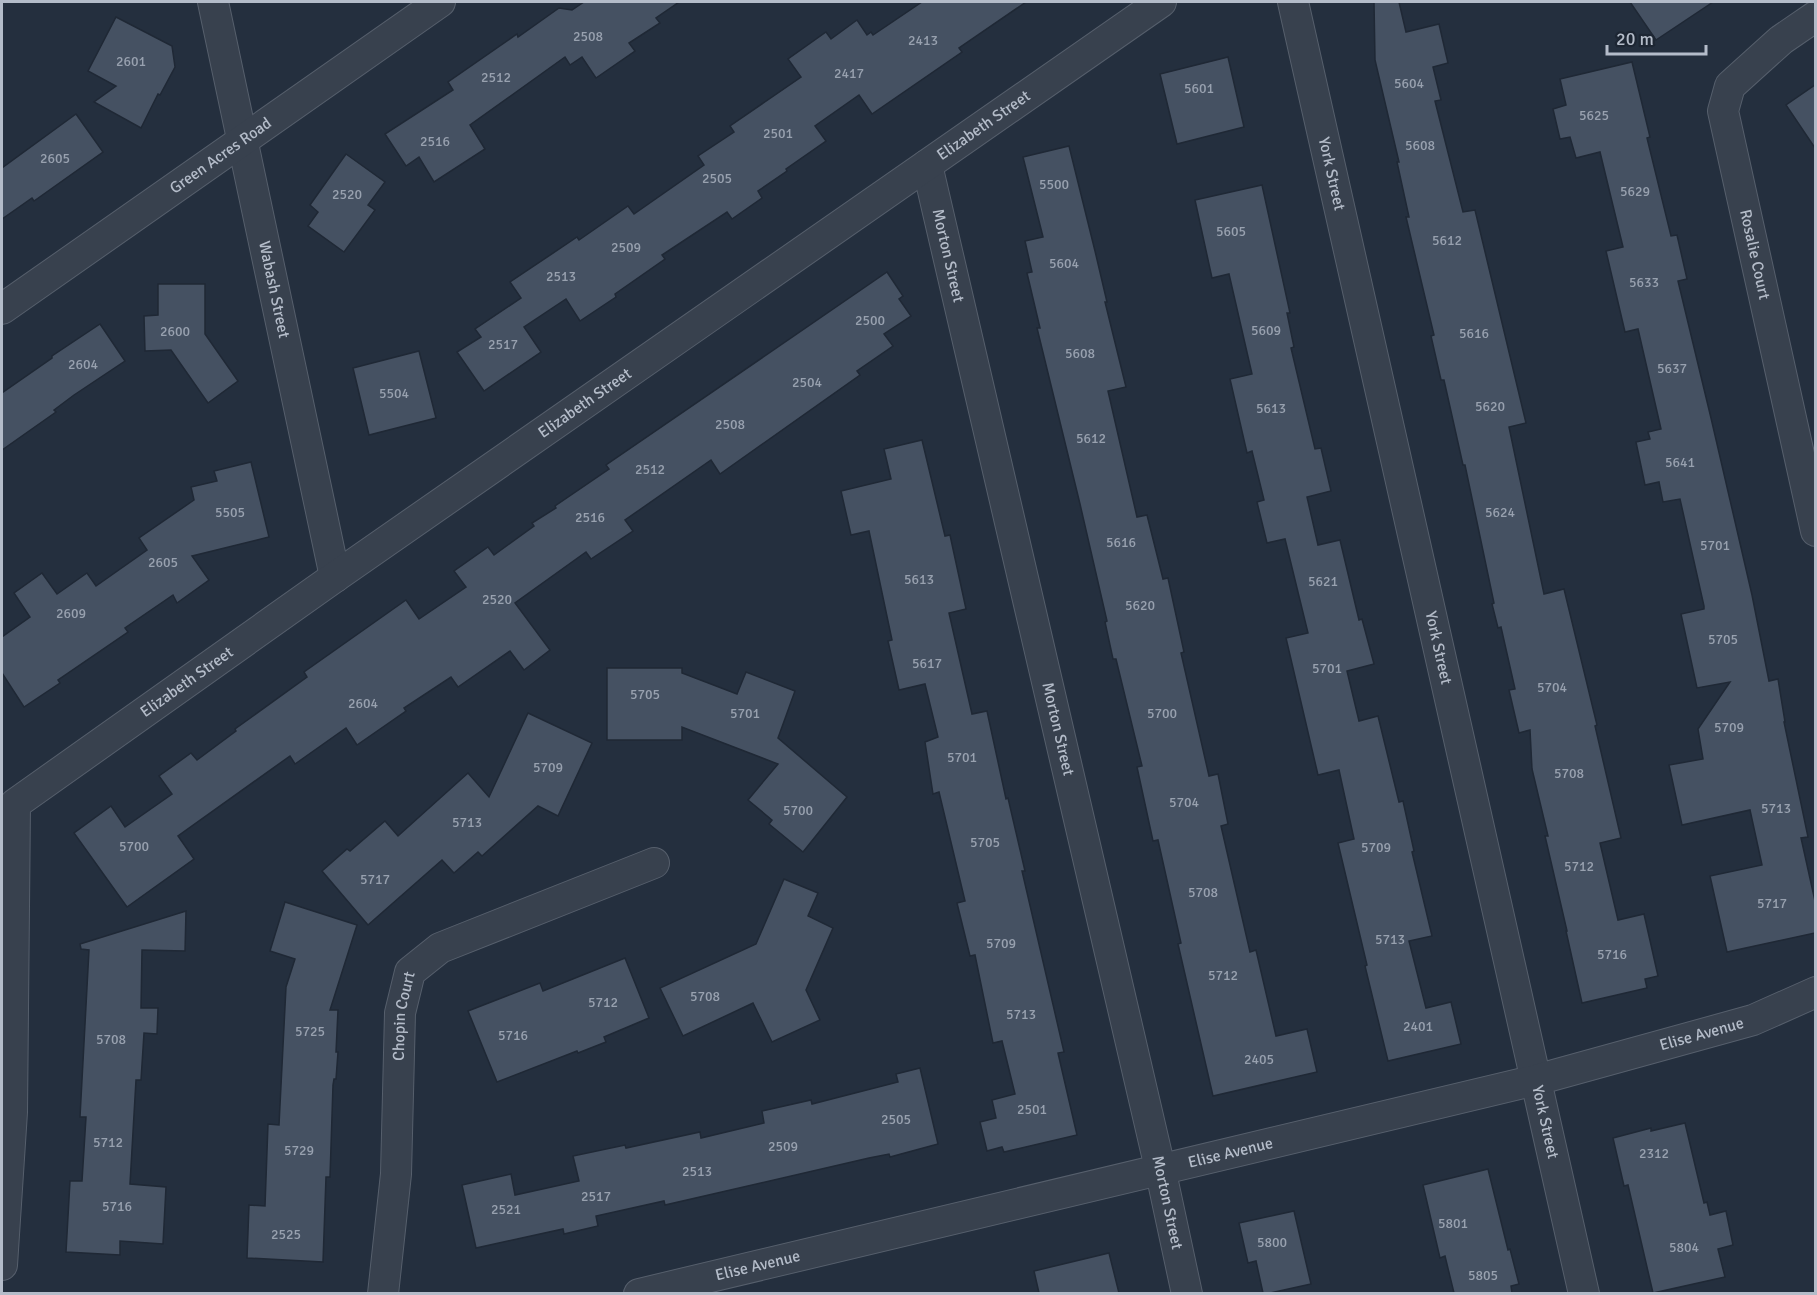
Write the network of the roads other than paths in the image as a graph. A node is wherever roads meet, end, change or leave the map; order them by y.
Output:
1 (213, 2) edge
2 (440, 2) edge
3 (1161, 2) edge
4 (1293, 2) edge
5 (1815, 16) edge
6 (243, 139) junction
7 (927, 165) junction
8 (2, 309) edge
9 (1815, 531) edge
10 (335, 577) junction
11 (654, 863) dead end
12 (1815, 992) edge
13 (1536, 1080) junction
14 (1160, 1168) junction
15 (2, 1264) edge
16 (383, 1293) edge
17 (639, 1293) edge
18 (1187, 1293) edge
19 (1584, 1293) edge

1 - 6 street, Wabash Street
2 - 6 street, Green Acres Road
3 - 7 street, Elizabeth Street
4 - 13 street, York Street
5 - 9 street, Rosalie Court
6 - 8 street, Green Acres Road
6 - 10 street, Wabash Street
7 - 10 street, Elizabeth Street
7 - 14 street, Morton Street
10 - 15 street, Elizabeth Street
11 - 16 street, Chopin Court
12 - 13 street, Elise Avenue
13 - 14 street, Elise Avenue
13 - 19 street, York Street
14 - 17 street, Elise Avenue
14 - 18 street, Morton Street

